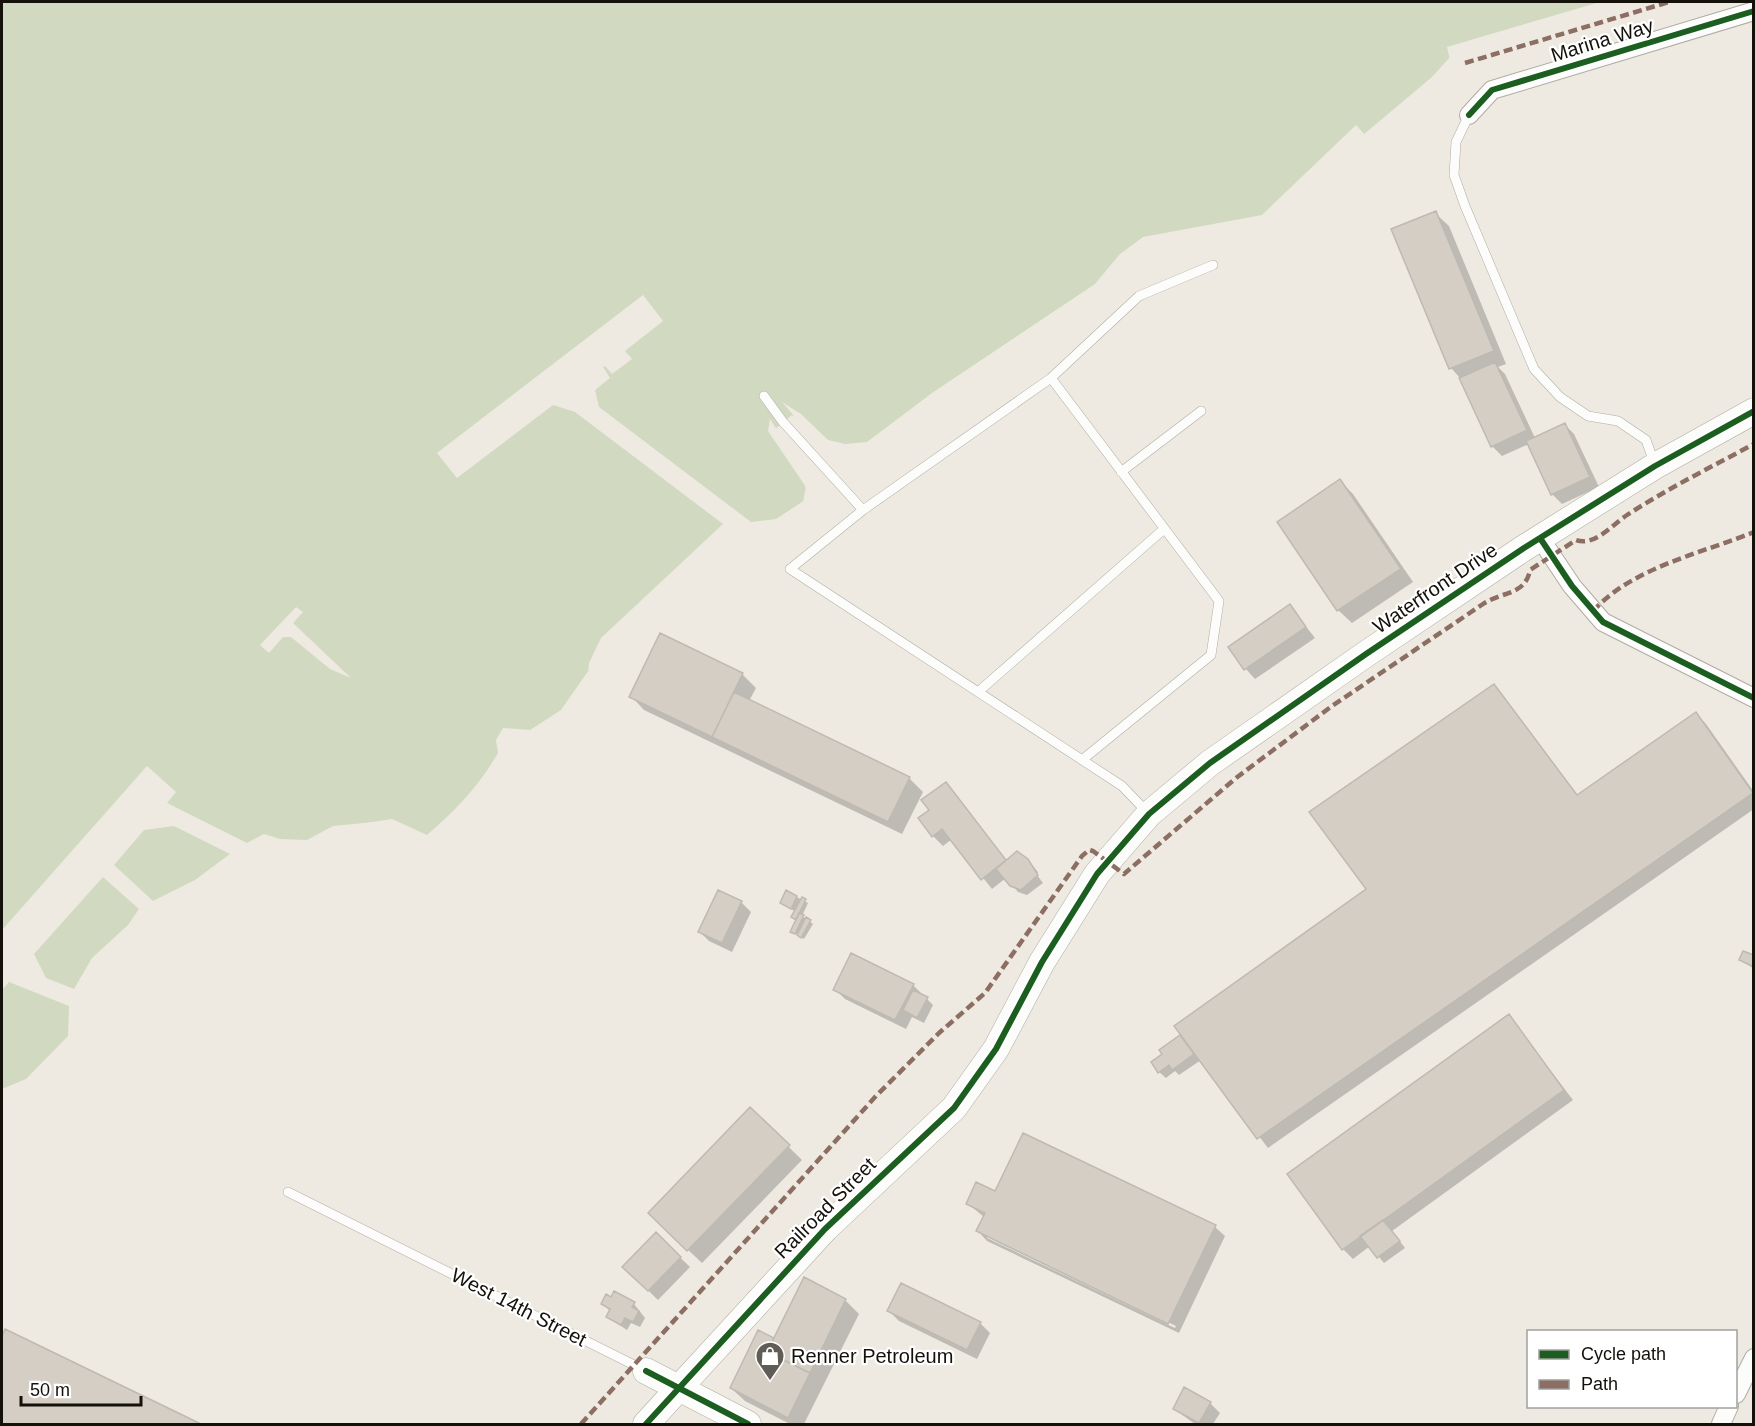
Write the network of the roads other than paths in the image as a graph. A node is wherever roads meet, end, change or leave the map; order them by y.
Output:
1 (1754, 11) edge
2 (1469, 115) joint
3 (1213, 265) dead end
4 (1051, 378) junction
5 (764, 396) dead end
6 (1201, 411) dead end
7 (1754, 411) edge
8 (1655, 466) junction
9 (1121, 472) junction
10 (863, 510) junction
11 (1164, 529) junction
12 (1540, 538) junction
13 (978, 692) junction
14 (1754, 698) edge
15 (1082, 760) junction
16 (1149, 814) junction
17 (1017, 1009) joint
18 (288, 1192) dead end
19 (1754, 1358) edge
20 (646, 1371) joint
21 (678, 1389) junction
22 (1737, 1392) edge
23 (1729, 1408) edge
24 (646, 1425) edge
25 (748, 1425) edge
26 (1721, 1425) edge

1 - 2 street, Marina Way
2 - 8 lane
3 - 4 lane
4 - 9 lane
4 - 10 lane
5 - 10 lane
6 - 9 lane
7 - 8 street, Waterfront Drive
8 - 12 street, Waterfront Drive
9 - 11 lane
10 - 13 lane
11 - 13 lane
11 - 15 lane
12 - 14 street
12 - 16 street, Waterfront Drive
13 - 15 lane
15 - 16 lane
16 - 17 street, Waterfront Drive
17 - 21 street, Railroad Street
18 - 20 lane, West 14th Street
19 - 22 street
20 - 21 street, West 14th Street
21 - 24 street, Railroad Street
21 - 25 street, West 14th Street
23 - 26 street

